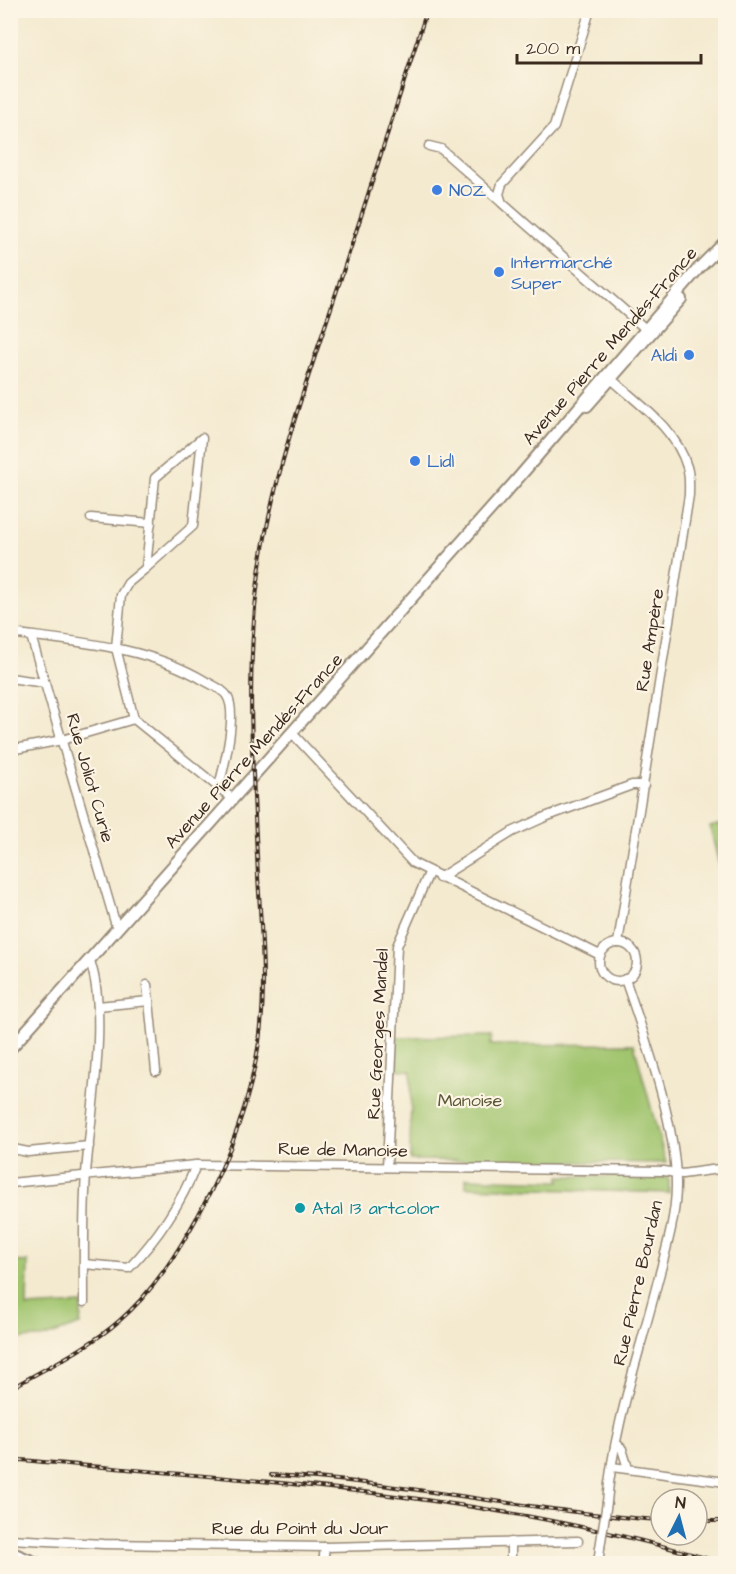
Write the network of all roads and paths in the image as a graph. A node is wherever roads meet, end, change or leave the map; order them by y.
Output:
1 (590, 10) edge
2 (429, 146) dead end
3 (502, 203) junction
4 (726, 243) edge
5 (648, 331) junction
6 (607, 378) junction
7 (91, 518) dead end
8 (151, 523) junction
9 (146, 568) junction
10 (10, 633) edge
11 (31, 636) junction
12 (116, 648) junction
13 (10, 678) edge
14 (45, 683) junction
15 (134, 718) junction
16 (292, 733) junction
17 (62, 740) junction
18 (10, 750) edge
19 (644, 785) junction
20 (219, 786) junction
21 (233, 799) junction
22 (429, 873) junction
23 (439, 878) junction
24 (117, 929) junction
25 (618, 943) junction
26 (600, 955) junction
27 (90, 961) junction
28 (625, 979) junction
29 (147, 985) dead end
30 (149, 1001) junction
31 (98, 1006) junction
32 (10, 1049) edge
33 (156, 1071) dead end
34 (89, 1146) junction
35 (13, 1149) dead end
36 (196, 1165) junction
37 (387, 1167) junction
38 (726, 1168) edge
39 (676, 1173) junction
40 (86, 1174) junction
41 (10, 1184) edge
42 (84, 1264) junction
43 (84, 1302) dead end
44 (617, 1444) junction
45 (615, 1456) junction
46 (612, 1467) junction
47 (631, 1467) junction
48 (726, 1482) edge
49 (10, 1539) edge
50 (26, 1541) junction
51 (578, 1541) dead end
52 (511, 1542) junction
53 (10, 1546) edge
54 (326, 1547) junction
55 (10, 1552) edge
56 (10, 1561) edge
57 (24, 1561) edge
58 (39, 1563) edge
59 (323, 1563) edge
60 (511, 1563) edge
61 (598, 1563) edge

1 - 3 street
2 - 3 street
3 - 5 street
4 - 5 main road, Avenue Pierre Mendés-France
5 - 6 main road, Avenue Pierre Mendés-France
6 - 16 main road, Avenue Pierre Mendés-France
6 - 19 street, Rue Ampère
7 - 8 street
8 - 9 street
8 - 9 street
9 - 12 street
10 - 11 street
11 - 12 street
11 - 14 street, Rue Joliot Curie
12 - 15 street
12 - 20 street
13 - 14 street
14 - 17 street, Rue Joliot Curie
15 - 17 street
15 - 20 street
16 - 21 main road, Avenue Pierre Mendés-France
16 - 22 street
17 - 18 street
17 - 24 street, Rue Joliot Curie
19 - 23 street
19 - 25 street, Rue Ampère
20 - 21 street
21 - 24 main road, Avenue Pierre Mendés-France
22 - 23 street
22 - 37 street, Rue Georges Mandel
23 - 26 street
24 - 27 main road, Avenue Pierre Mendés-France
25 - 26 street
25 - 28 street
26 - 28 street
27 - 31 street
27 - 32 main road, Avenue Pierre Mendés-France
28 - 39 street, Rue Pierre Bourdan
29 - 30 street
30 - 31 street
30 - 33 street
31 - 34 street
34 - 35 street
34 - 40 street
36 - 37 street, Rue de Manoise
36 - 40 street, Rue de Manoise
36 - 42 street
37 - 39 street, Rue de Manoise
38 - 39 street, Rue de Manoise
39 - 44 street, Rue Pierre Bourdan
40 - 41 street, Rue de Manoise
40 - 42 street
42 - 43 street
44 - 45 street, Rue Pierre Bourdan
44 - 47 street
45 - 46 street, Rue Pierre Bourdan
45 - 47 street
46 - 47 street
46 - 61 street, Rue Pierre Bourdan, bridge
47 - 48 street
49 - 50 street
50 - 53 street
50 - 54 street, Rue du Point du Jour
50 - 57 street
51 - 52 street, Rue du Point du Jour
52 - 54 street, Rue du Point du Jour
52 - 60 street
54 - 59 street
55 - 57 main road
56 - 57 main road
57 - 58 main road

